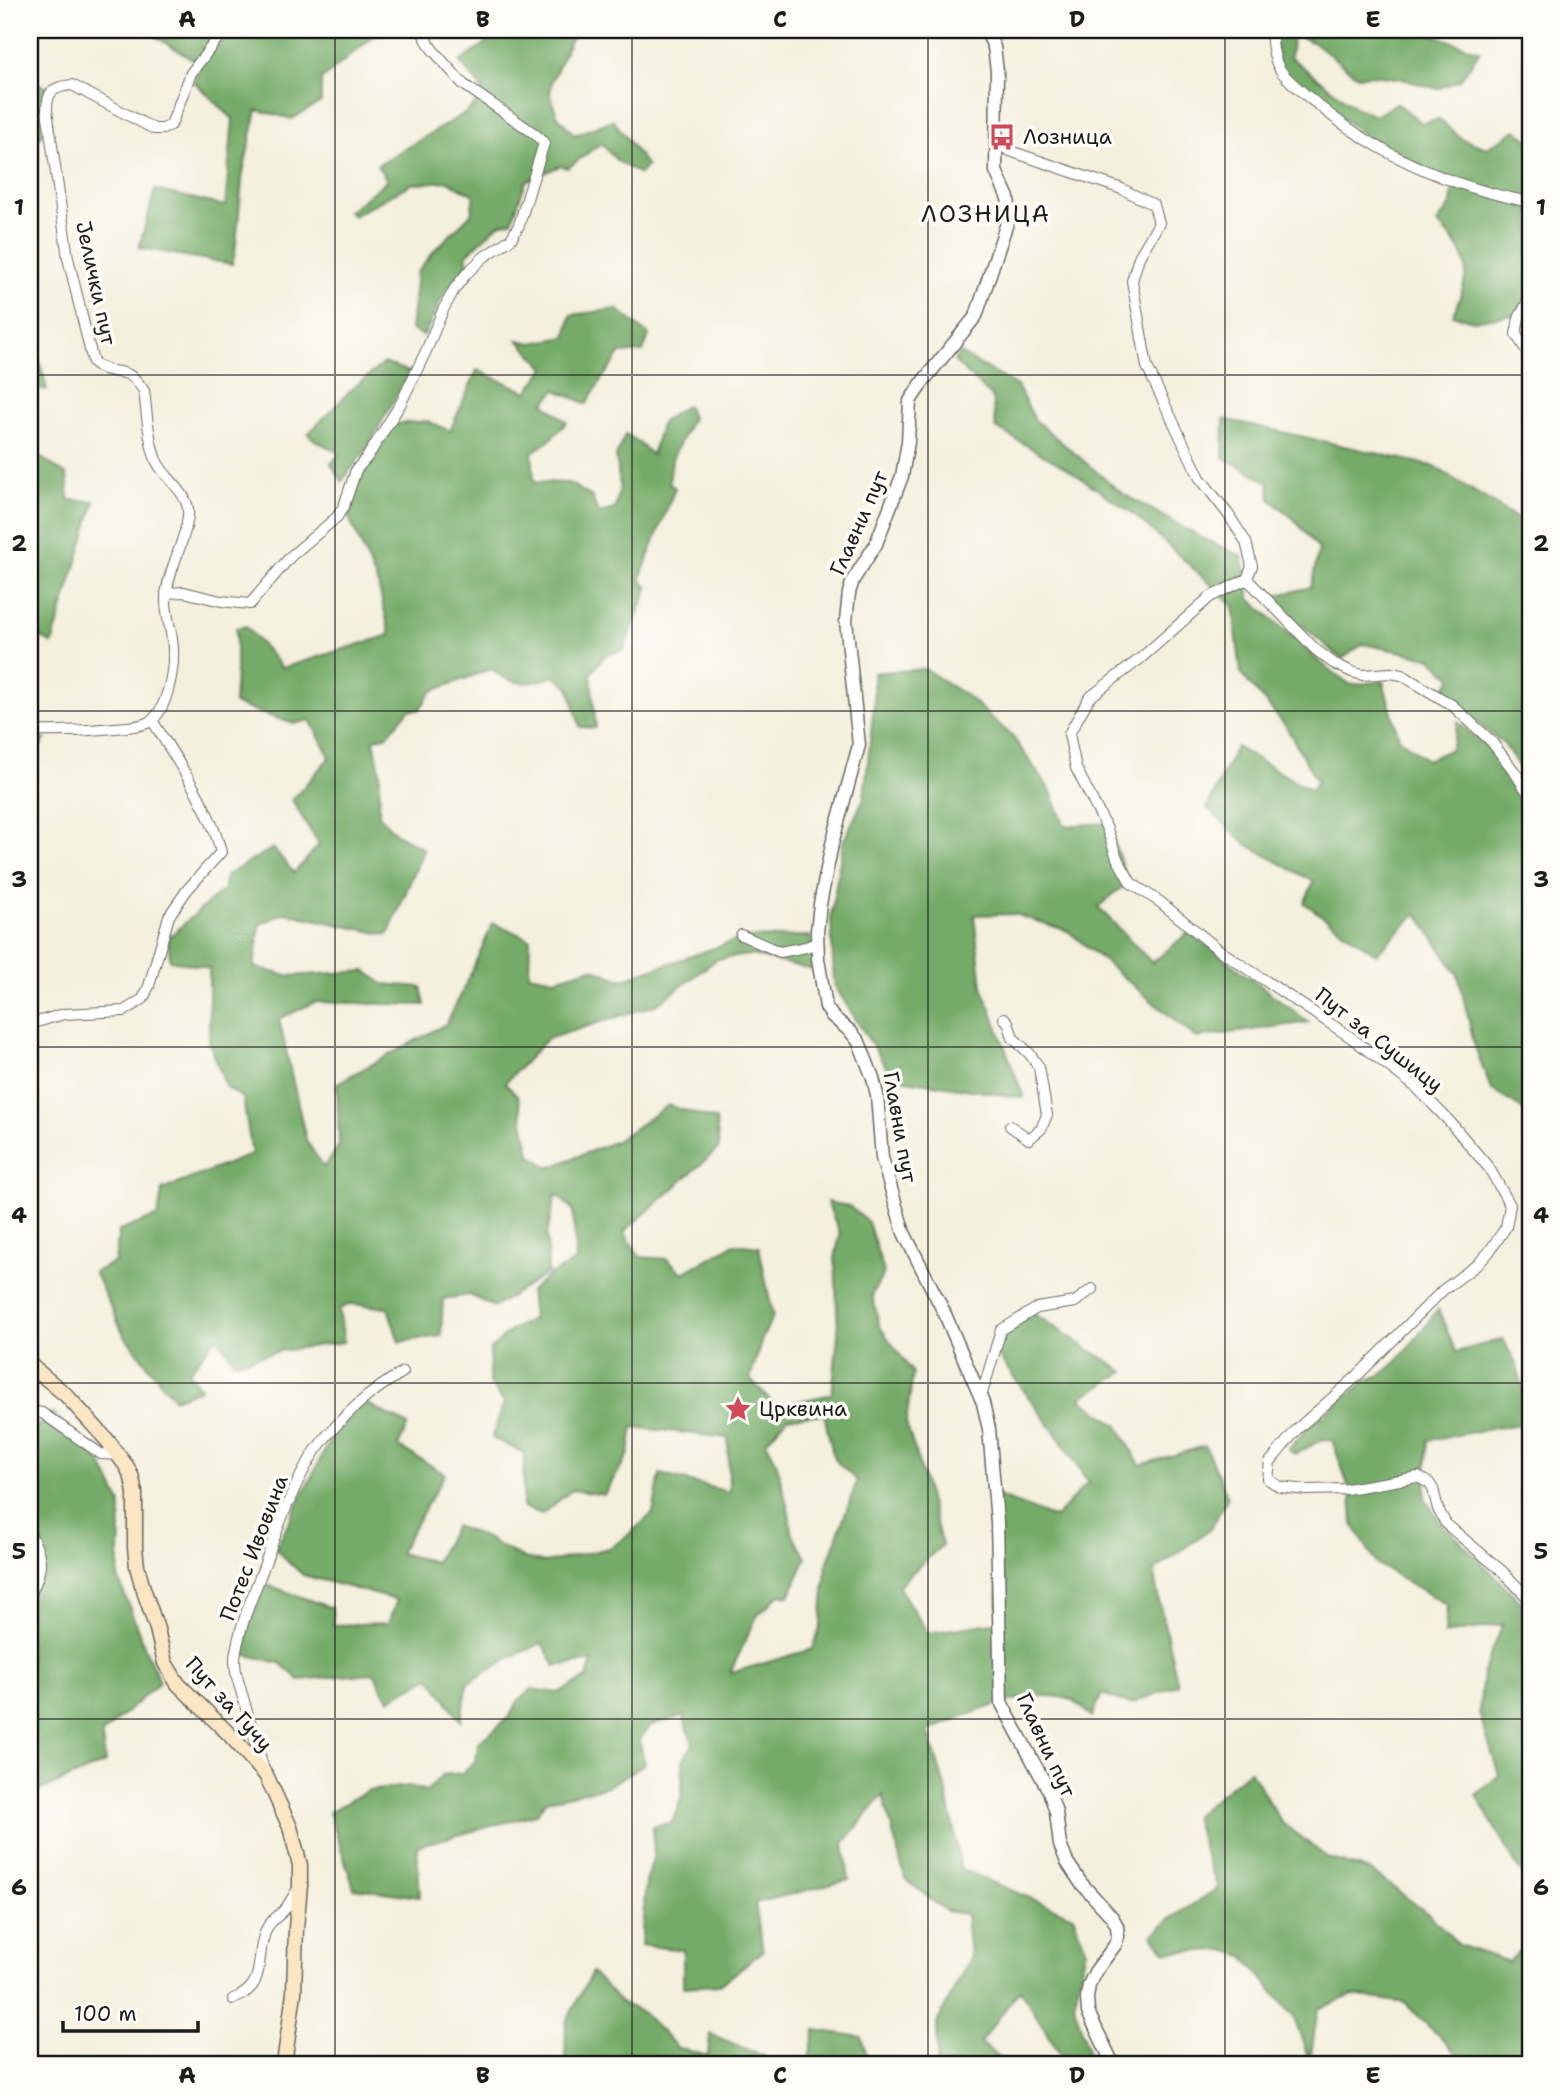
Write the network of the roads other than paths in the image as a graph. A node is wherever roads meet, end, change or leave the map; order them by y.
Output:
1 (224, 30) edge
2 (421, 30) edge
3 (986, 30) edge
4 (1271, 30) edge
5 (998, 141) junction
6 (1530, 202) edge
7 (1530, 297) edge
8 (1530, 356) edge
9 (1247, 579) junction
10 (166, 593) junction
11 (152, 720) junction
12 (30, 730) edge
13 (1530, 796) edge
14 (741, 935) dead end
15 (817, 943) junction
16 (1004, 1018) dead end
17 (30, 1024) edge
18 (1010, 1126) dead end
19 (1093, 1289) dead end
20 (30, 1365) edge
21 (403, 1373) dead end
22 (981, 1397) junction
23 (30, 1410) edge
24 (120, 1455) junction
25 (30, 1534) edge
26 (30, 1596) edge
27 (1530, 1600) edge
28 (266, 1775) junction
29 (300, 1885) junction
30 (233, 1999) dead end
31 (284, 2064) edge
32 (1112, 2064) edge

1 - 10 street, Јелички пут
2 - 10 street
3 - 5 street, Главни пут
4 - 6 street
5 - 9 street
5 - 15 street, Главни пут
7 - 8 street
9 - 13 street
9 - 27 street, Пут за Сушицу
10 - 11 street, Јелички пут
11 - 12 street
11 - 17 street
14 - 15 street
15 - 22 street, Главни пут
16 - 18 street
19 - 22 street
20 - 24 main road, Пут за Гучу
21 - 28 street, Потес Ивовина
22 - 32 street, Главни пут
23 - 24 street
24 - 28 main road, Пут за Гучу
25 - 26 street
28 - 29 main road, Пут за Гучу
29 - 30 street
29 - 31 main road, Пут за Гучу

